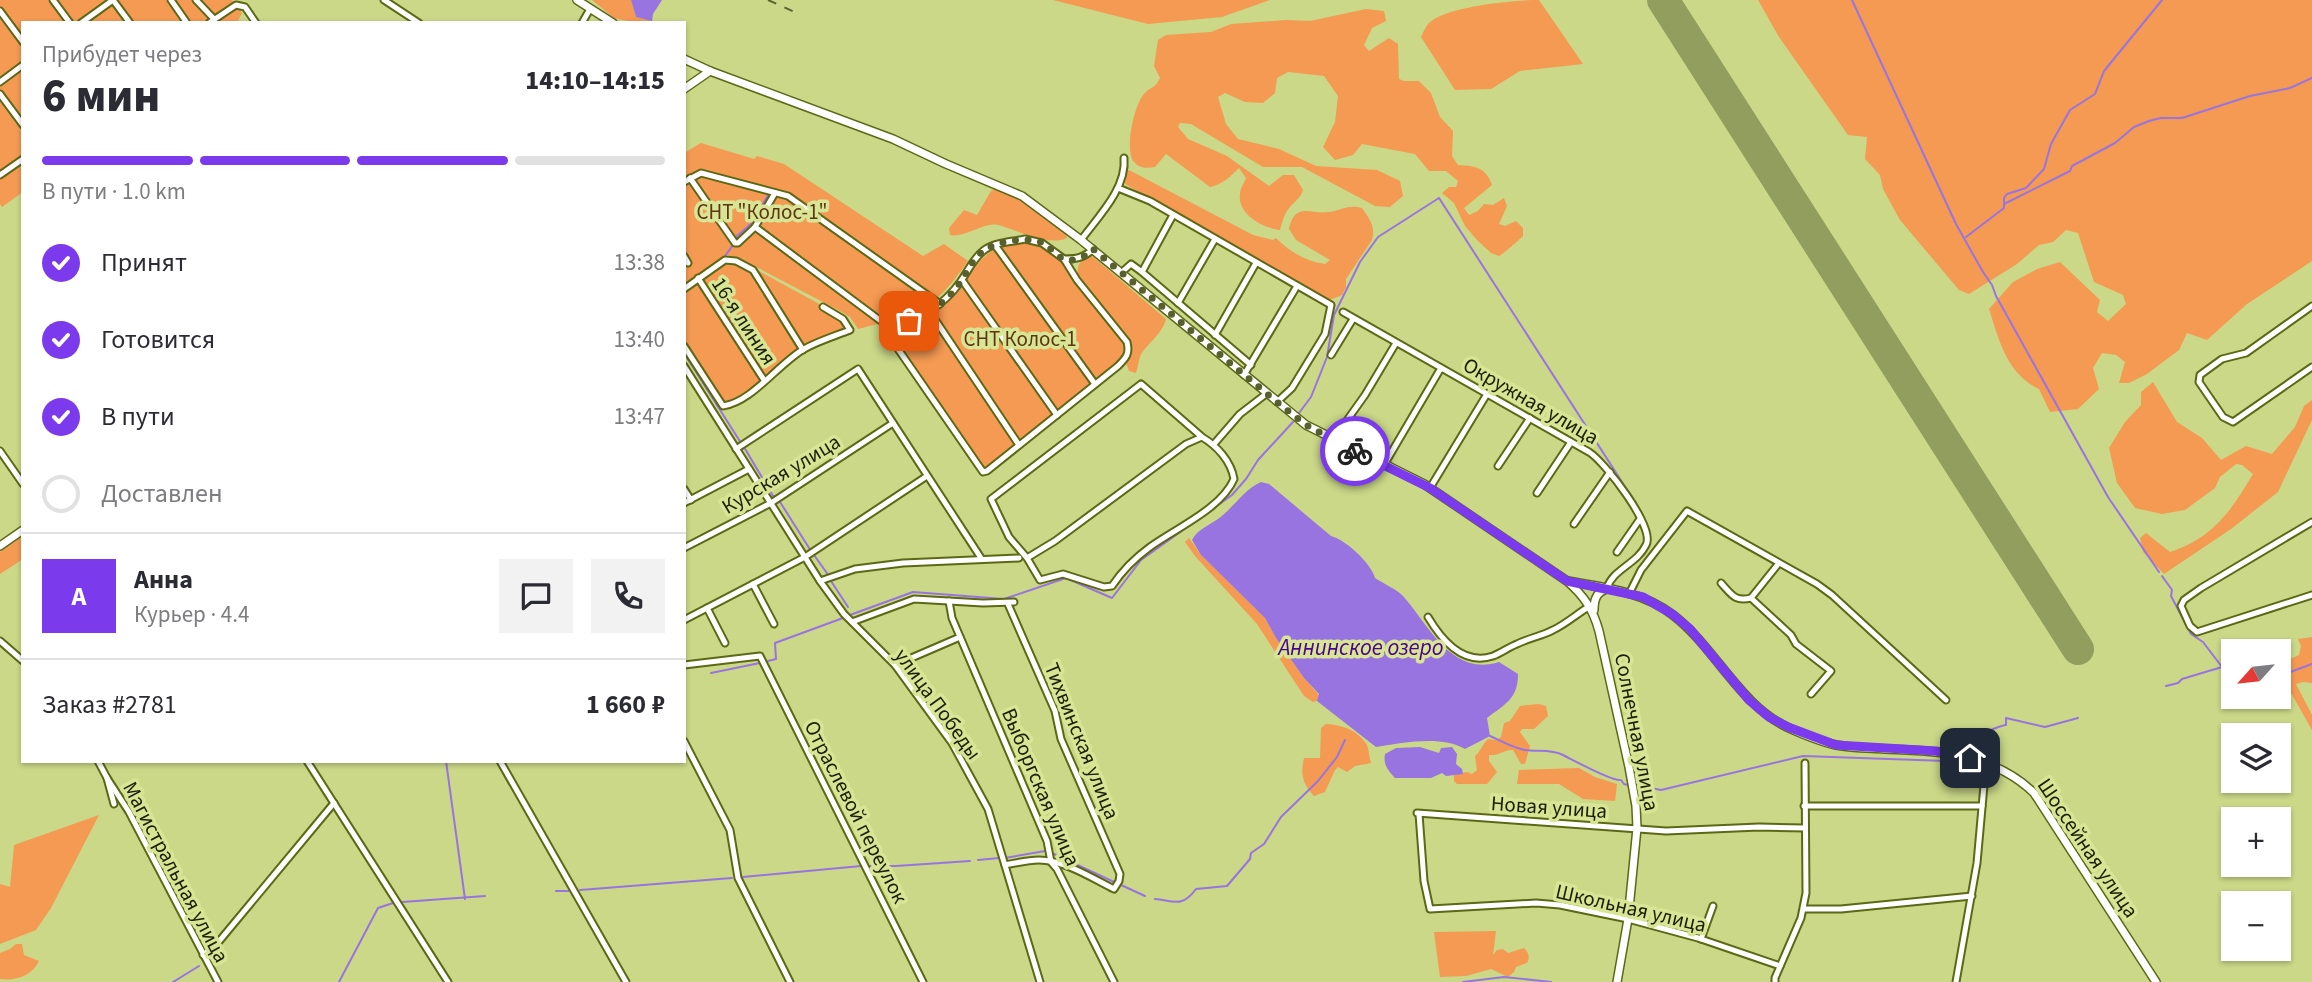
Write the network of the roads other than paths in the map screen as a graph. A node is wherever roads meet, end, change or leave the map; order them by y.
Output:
1 (53, 0) edge
2 (113, 0) edge
3 (170, 0) edge
4 (196, 0) edge
5 (384, 0) edge
6 (577, 0) edge
7 (590, 9) junction
8 (0, 11) edge
9 (69, 21) edge
10 (84, 21) edge
11 (129, 21) edge
12 (186, 21) edge
13 (211, 21) edge
14 (255, 21) edge
15 (416, 21) edge
16 (583, 21) edge
17 (610, 21) edge
18 (21, 39) edge
19 (686, 60) edge
20 (21, 66) edge
21 (710, 71) junction
22 (0, 82) edge
23 (686, 88) edge
24 (0, 94) edge
25 (21, 122) edge
26 (1124, 158) dead end
27 (21, 160) edge
28 (0, 175) edge
29 (687, 180) edge
30 (1118, 188) junction
31 (775, 193) junction
32 (1173, 215) junction
33 (755, 227) junction
34 (1215, 239) junction
35 (1082, 240) junction
36 (995, 245) junction
37 (1093, 249) junction
38 (686, 259) edge
39 (1064, 259) junction
40 (688, 262) dead end
41 (1256, 263) junction
42 (1122, 272) junction
43 (1142, 272) junction
44 (698, 278) junction
45 (962, 279) junction
46 (1297, 286) junction
47 (686, 287) edge
48 (1178, 303) junction
49 (940, 304) junction
50 (2312, 306) edge
51 (823, 307) dead end
52 (930, 312) junction
53 (1343, 312) dead end
54 (1353, 318) junction
55 (889, 327) junction
56 (1215, 335) junction
57 (1396, 343) junction
58 (686, 349) edge
59 (803, 350) junction
60 (1331, 355) dead end
61 (1251, 365) junction
62 (2312, 367) edge
63 (1441, 368) junction
64 (686, 371) edge
65 (1244, 375) junction
66 (764, 380) junction
67 (1095, 384) junction
68 (1266, 394) junction
69 (1487, 394) junction
70 (1277, 402) junction
71 (1057, 415) junction
72 (1530, 418) junction
73 (893, 423) junction
74 (1202, 437) junction
75 (1333, 440) junction
76 (1571, 442) junction
77 (1214, 444) junction
78 (1019, 445) junction
79 (736, 449) junction
80 (0, 451) edge
81 (1384, 465) junction
82 (1498, 466) dead end
83 (749, 469) junction
84 (1610, 472) junction
85 (927, 476) junction
86 (21, 481) edge
87 (1430, 488) junction
88 (686, 492) edge
89 (1537, 494) dead end
90 (691, 500) junction
91 (686, 502) edge
92 (771, 503) junction
93 (1640, 519) junction
94 (2312, 522) edge
95 (1574, 524) dead end
96 (21, 531) edge
97 (0, 545) edge
98 (686, 547) edge
99 (1617, 552) dead end
100 (805, 557) junction
101 (981, 558) junction
102 (1019, 558) dead end
103 (1027, 558) junction
104 (1779, 563) junction
105 (820, 580) junction
106 (1567, 581) junction
107 (1721, 583) dead end
108 (753, 584) junction
109 (1608, 588) junction
110 (1629, 593) junction
111 (2312, 595) edge
112 (1751, 598) junction
113 (949, 601) junction
114 (1590, 606) junction
115 (707, 608) junction
116 (1594, 614) junction
117 (1428, 617) dead end
118 (686, 619) edge
119 (852, 622) junction
120 (774, 624) dead end
121 (960, 637) junction
122 (0, 641) edge
123 (725, 643) dead end
124 (21, 659) edge
125 (686, 665) edge
126 (895, 665) junction
127 (1811, 694) dead end
128 (1946, 700) dead end
129 (686, 745) edge
130 (99, 763) edge
131 (308, 763) edge
132 (501, 763) edge
133 (1805, 763) dead end
134 (1986, 763) junction
135 (107, 778) junction
136 (334, 803) junction
137 (114, 804) dead end
138 (1804, 806) junction
139 (1982, 806) junction
140 (1637, 828) junction
141 (1804, 828) junction
142 (1051, 862) junction
143 (1005, 865) junction
144 (1972, 896) junction
145 (1713, 906) dead end
146 (1430, 909) joint
147 (1804, 909) junction
148 (1628, 919) junction
149 (1701, 939) junction
150 (202, 955) junction
151 (1780, 966) junction
152 (1775, 980) edge
153 (218, 982) edge
154 (448, 982) edge
155 (626, 982) edge
156 (790, 982) edge
157 (923, 982) edge
158 (1040, 982) edge
159 (1114, 982) edge
160 (1617, 982) edge
161 (1956, 982) edge
162 (2156, 982) edge

1 - 9 street
2 - 10 street
2 - 11 street
3 - 12 street
4 - 13 street
5 - 15 street
6 - 7 main road
7 - 16 street
7 - 17 main road
8 - 18 street
13 - 14 street
19 - 21 main road
20 - 22 street
21 - 23 main road
21 - 35 main road
24 - 25 street
26 - 30 street
27 - 28 street
29 - 31 street
29 - 33 street
30 - 32 street
30 - 35 street
31 - 33 street
31 - 49 street
32 - 34 street
32 - 43 street
33 - 55 street
34 - 41 street
34 - 48 street
35 - 37 main road
36 - 39 street
36 - 45 street
36 - 67 street
37 - 39 street
37 - 42 main road
38 - 40 street
39 - 67 street
41 - 46 street
41 - 56 street
42 - 43 street
42 - 65 main road
43 - 48 street
44 - 47 street
44 - 59 street
44 - 66 street, 16-я линия
45 - 49 street
45 - 71 street
46 - 61 street
46 - 70 street
48 - 56 street
49 - 52 street
50 - 62 street
51 - 59 street
52 - 55 street
52 - 78 street
53 - 54 street, Окружная улица
54 - 57 street, Окружная улица
54 - 60 street
55 - 78 street
56 - 61 street
57 - 63 street, Окружная улица
57 - 75 street
58 - 66 street
59 - 66 street
61 - 65 street
63 - 69 street, Окружная улица
63 - 81 street
64 - 79 street, улица Победы
65 - 68 main road
67 - 71 street
68 - 70 main road
68 - 77 street
69 - 72 street, Окружная улица
69 - 87 street
70 - 75 main road
71 - 78 street
72 - 76 street, Окружная улица
72 - 82 street
73 - 79 street
73 - 85 street
73 - 92 street, Курская улица
74 - 77 street
74 - 103 street
74 - 103 street
75 - 81 main road
76 - 84 street, Окружная улица
76 - 89 street
77 - 103 street
79 - 83 street, улица Победы
80 - 86 street
81 - 87 main road
83 - 90 street
83 - 92 street, улица Победы
84 - 93 street, Окружная улица
84 - 95 street
85 - 100 street
85 - 101 street
87 - 106 main road
88 - 90 street
90 - 91 street
92 - 98 street, Курская улица
92 - 100 street, улица Победы
93 - 99 street
93 - 109 street, Окружная улица
94 - 111 street
96 - 97 main road
100 - 105 street, улица Победы
100 - 108 street
101 - 102 street
101 - 105 street
104 - 110 street
104 - 112 street
104 - 128 street
105 - 119 street, улица Победы
106 - 109 main road, Шоссейная улица
106 - 114 main road, Солнечная улица
107 - 112 street
108 - 115 street
108 - 120 street
109 - 110 main road, Шоссейная улица
109 - 116 main road
110 - 134 main road, Шоссейная улица
112 - 127 street
113 - 119 street
113 - 121 street, Выборгская улица
113 - 142 street, Тихвинская улица
114 - 116 main road, Солнечная улица
114 - 117 street
115 - 118 street
115 - 123 street
116 - 140 main road, Солнечная улица
119 - 126 street, улица Победы
121 - 126 street
121 - 142 street, Выборгская улица
122 - 124 street
125 - 157 street, Отраслевой переулок
126 - 143 street, улица Победы
129 - 156 street
130 - 135 street
131 - 136 street
132 - 155 street
133 - 138 street
134 - 139 street
134 - 162 main road, Шоссейная улица
135 - 137 street
135 - 150 street, Магистральная улица
136 - 150 street
136 - 154 street
138 - 139 street
138 - 141 street
139 - 144 street
140 - 141 street, Новая улица
140 - 146 street, Новая улица
140 - 148 main road, Солнечная улица
141 - 147 street
142 - 143 street
142 - 159 street, Выборгская улица
143 - 158 street, улица Победы
144 - 147 street
144 - 161 street
145 - 149 street
146 - 148 street, Школьная улица
147 - 151 street
148 - 149 street, Школьная улица
148 - 160 main road, Солнечная улица
149 - 151 street, Школьная улица
150 - 153 street, Магистральная улица
151 - 152 street

